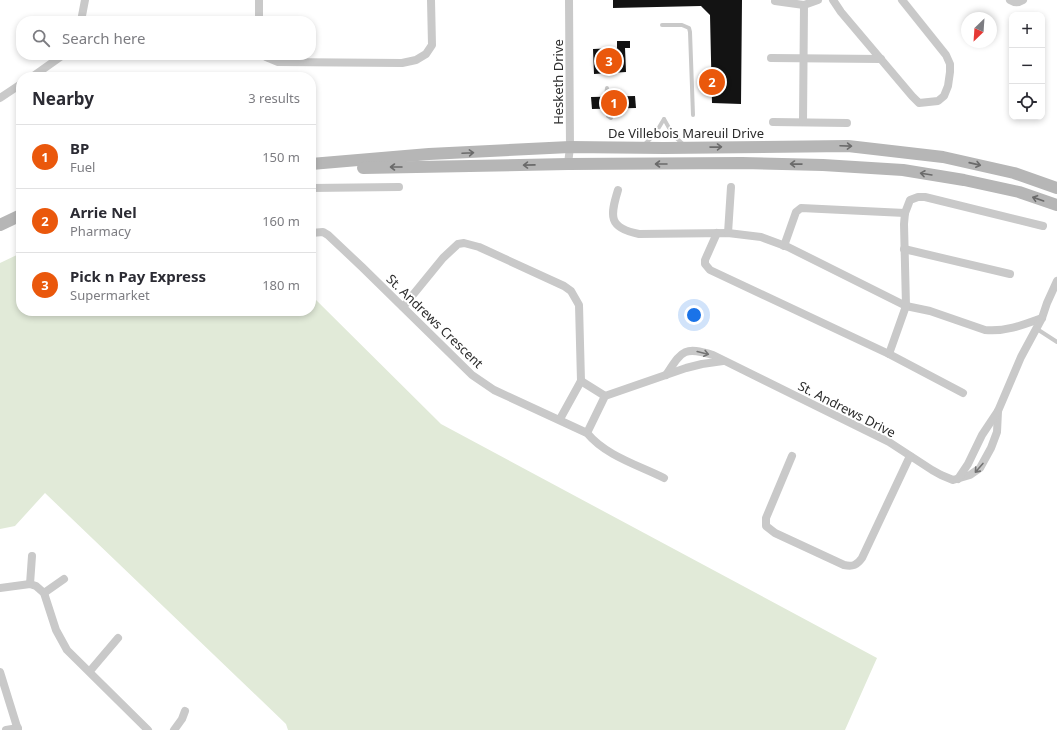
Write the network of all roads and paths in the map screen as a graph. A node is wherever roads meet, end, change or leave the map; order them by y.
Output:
1 (85, 0) edge
2 (259, 0) edge
3 (431, 0) edge
4 (569, 0) edge
5 (818, 0) edge
6 (833, 0) edge
7 (902, 0) edge
8 (1010, 0) edge
9 (1023, 0) edge
10 (776, 1) dead end
11 (804, 5) junction
12 (82, 16) edge
13 (259, 16) edge
14 (662, 25) dead end
15 (771, 58) dead end
16 (804, 59) junction
17 (56, 60) edge
18 (273, 60) edge
19 (881, 60) junction
20 (39, 72) edge
21 (16, 87) edge
22 (607, 88) dead end
23 (606, 97) dead end
24 (0, 98) edge
25 (606, 109) dead end
26 (693, 115) dead end
27 (611, 118) dead end
28 (773, 122) dead end
29 (803, 122) junction
30 (847, 122) dead end
31 (570, 147) junction
32 (688, 147) junction
33 (640, 148) junction
34 (316, 164) edge
35 (568, 164) junction
36 (316, 169) edge
37 (399, 187) dead end
38 (731, 187) dead end
39 (316, 188) edge
40 (1057, 188) edge
41 (618, 190) dead end
42 (1057, 205) edge
43 (905, 213) junction
44 (16, 217) edge
45 (16, 223) edge
46 (0, 225) edge
47 (1043, 226) dead end
48 (0, 230) edge
49 (316, 233) edge
50 (728, 233) junction
51 (717, 234) junction
52 (784, 246) junction
53 (904, 249) junction
54 (1010, 274) dead end
55 (1057, 280) edge
56 (906, 306) junction
57 (403, 307) junction
58 (1042, 318) junction
59 (1037, 329) junction
60 (1057, 342) edge
61 (889, 354) junction
62 (723, 361) junction
63 (666, 375) junction
64 (581, 381) junction
65 (963, 393) dead end
66 (605, 396) junction
67 (998, 411) junction
68 (560, 419) junction
69 (587, 433) junction
70 (792, 456) dead end
71 (910, 456) junction
72 (664, 478) dead end
73 (958, 479) junction
74 (32, 556) dead end
75 (64, 579) dead end
76 (30, 584) junction
77 (0, 588) edge
78 (44, 593) junction
79 (118, 638) dead end
80 (0, 672) edge
81 (90, 672) junction
82 (185, 711) dead end
83 (18, 729) edge
84 (6, 730) edge
85 (148, 730) edge
86 (174, 730) edge

1 - 12 street
2 - 13 street
3 - 18 street
4 - 31 street, Hesketh Drive
5 - 11 street
6 - 19 street
7 - 19 street
8 - 9 street
10 - 11 street
11 - 16 street
14 - 26 lane
15 - 16 street
16 - 19 street
16 - 29 street
17 - 20 street
21 - 24 street
22 - 23 lane
25 - 27 lane
28 - 29 street
29 - 30 street
31 - 33 main road, De Villebois Mareuil Drive
34 -> 31 main road, De Villebois Mareuil Drive
31 - 35 street, Hesketh Drive
32 - 33 main road, De Villebois Mareuil Drive
32 - 33 lane
32 -> 40 main road, De Villebois Mareuil Drive
35 -> 36 main road
42 -> 35 main road
37 - 39 street
38 - 50 street
41 - 51 street
43 - 47 street
43 - 52 street
43 - 53 street
44 - 46 main road
45 - 48 main road
49 - 57 street, St. Andrews Crescent
50 - 51 street
50 - 52 street
51 - 61 street
52 - 56 street
53 - 54 street
53 - 56 street
55 - 58 street
56 - 58 street
56 - 61 street
57 - 64 street
57 - 68 street, St. Andrews Crescent
58 - 59 street
59 - 60 lane
59 - 67 street
61 - 65 street
62 - 63 street
63 -> 62 street, St. Andrews Drive
62 - 71 street, St. Andrews Drive
63 - 66 street
64 - 66 street
64 - 68 street
66 - 69 street
67 - 73 street
67 -> 73 street
68 - 69 street, St. Andrews Crescent
69 - 72 street, St. Andrews Crescent
70 - 71 street
71 - 73 street, St. Andrews Drive
74 - 76 street
75 - 78 street
76 - 77 street
76 - 78 street
78 - 81 street
79 - 81 street
80 - 83 street
81 - 85 street
82 - 86 street
83 - 84 street

